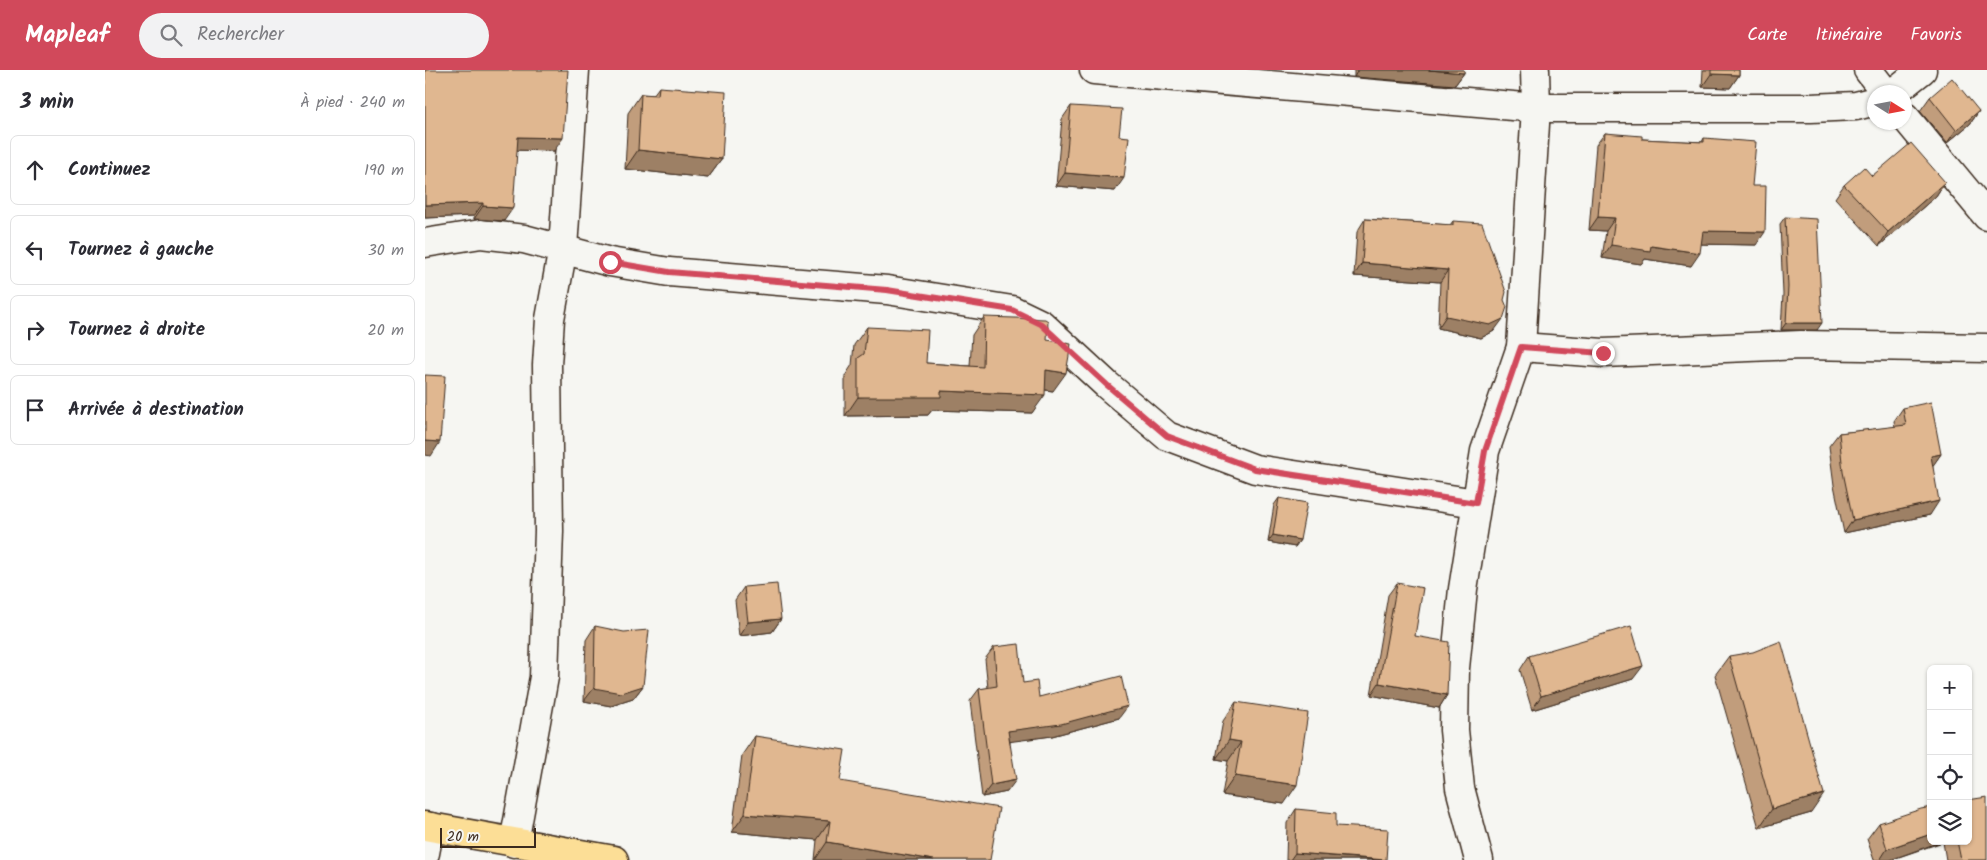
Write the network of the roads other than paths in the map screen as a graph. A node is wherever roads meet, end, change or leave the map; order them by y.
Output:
1 (575, 70) edge
2 (1094, 70) edge
3 (1535, 70) edge
4 (1868, 70) edge
5 (1921, 70) edge
6 (1880, 85) edge
7 (1903, 85) edge
8 (1867, 103) edge
9 (1535, 108) junction
10 (1912, 125) edge
11 (1987, 216) edge
12 (425, 243) edge
13 (563, 248) junction
14 (1521, 347) junction
15 (1987, 348) edge
16 (1476, 503) junction
17 (428, 826) edge
18 (514, 843) junction
19 (425, 854) edge
20 (614, 860) edge
21 (1479, 860) edge

1 - 13 street
2 - 9 street
3 - 9 street
4 - 6 street
5 - 7 street
8 - 9 street
9 - 14 street
10 - 11 street
12 - 13 street
13 - 16 street
13 - 18 street
14 - 15 street
14 - 16 street
16 - 21 street
17 - 18 highway
17 - 19 street
18 - 20 highway

